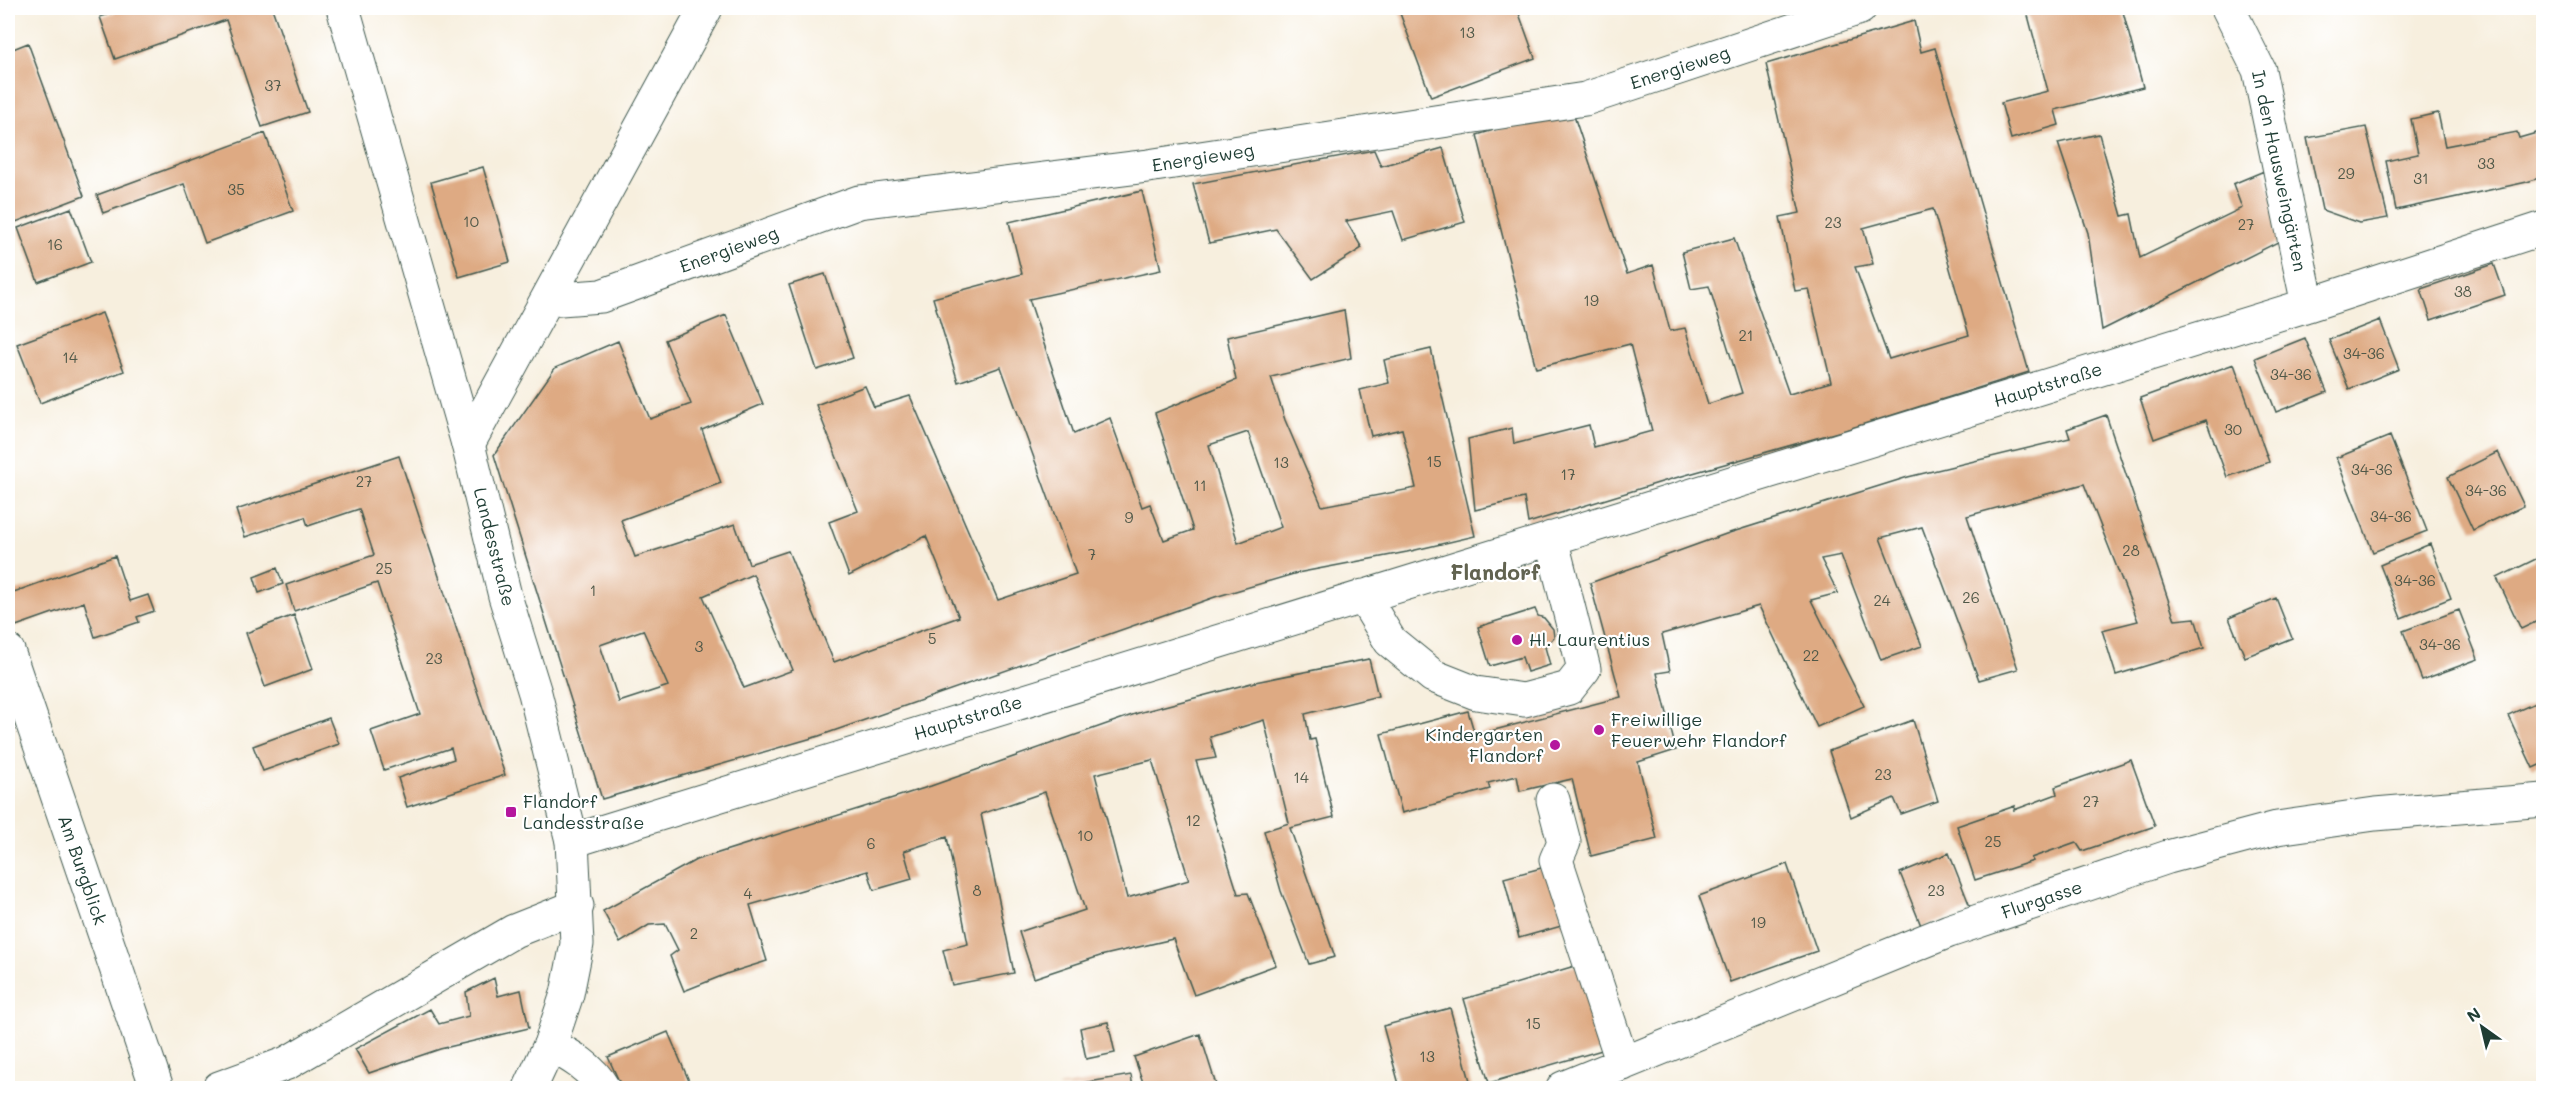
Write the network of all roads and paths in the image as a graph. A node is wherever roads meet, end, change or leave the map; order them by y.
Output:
1 (343, 8) edge
2 (706, 8) edge
3 (1860, 8) edge
4 (2228, 8) edge
5 (2540, 238) edge
6 (547, 300) junction
7 (2308, 305) junction
8 (468, 444) junction
9 (1551, 538) junction
10 (1363, 596) junction
11 (8, 651) edge
12 (1553, 800) dead end
13 (2544, 800) edge
14 (572, 840) junction
15 (577, 906) junction
16 (550, 1045) junction
17 (1623, 1064) junction
18 (157, 1089) edge
19 (219, 1089) edge
20 (530, 1089) edge
21 (603, 1089) edge
22 (1563, 1089) edge

1 - 8 street, Landesstraße
2 - 6 street
3 - 6 street, Energieweg
4 - 7 street, In den Hausweingärten
5 - 7 street, Hauptstraße
6 - 8 street
7 - 9 street, Hauptstraße
8 - 14 street, Landesstraße
9 - 10 street, Hauptstraße
9 - 10 street
10 - 14 street, Hauptstraße
11 - 18 street, Am Burgblick
12 - 17 street
13 - 17 street, Flurgasse
14 - 15 street, Landesstraße
15 - 16 street, Landesstraße
15 - 19 street
16 - 20 street, Landesstraße
16 - 21 street
17 - 22 street, Flurgasse

